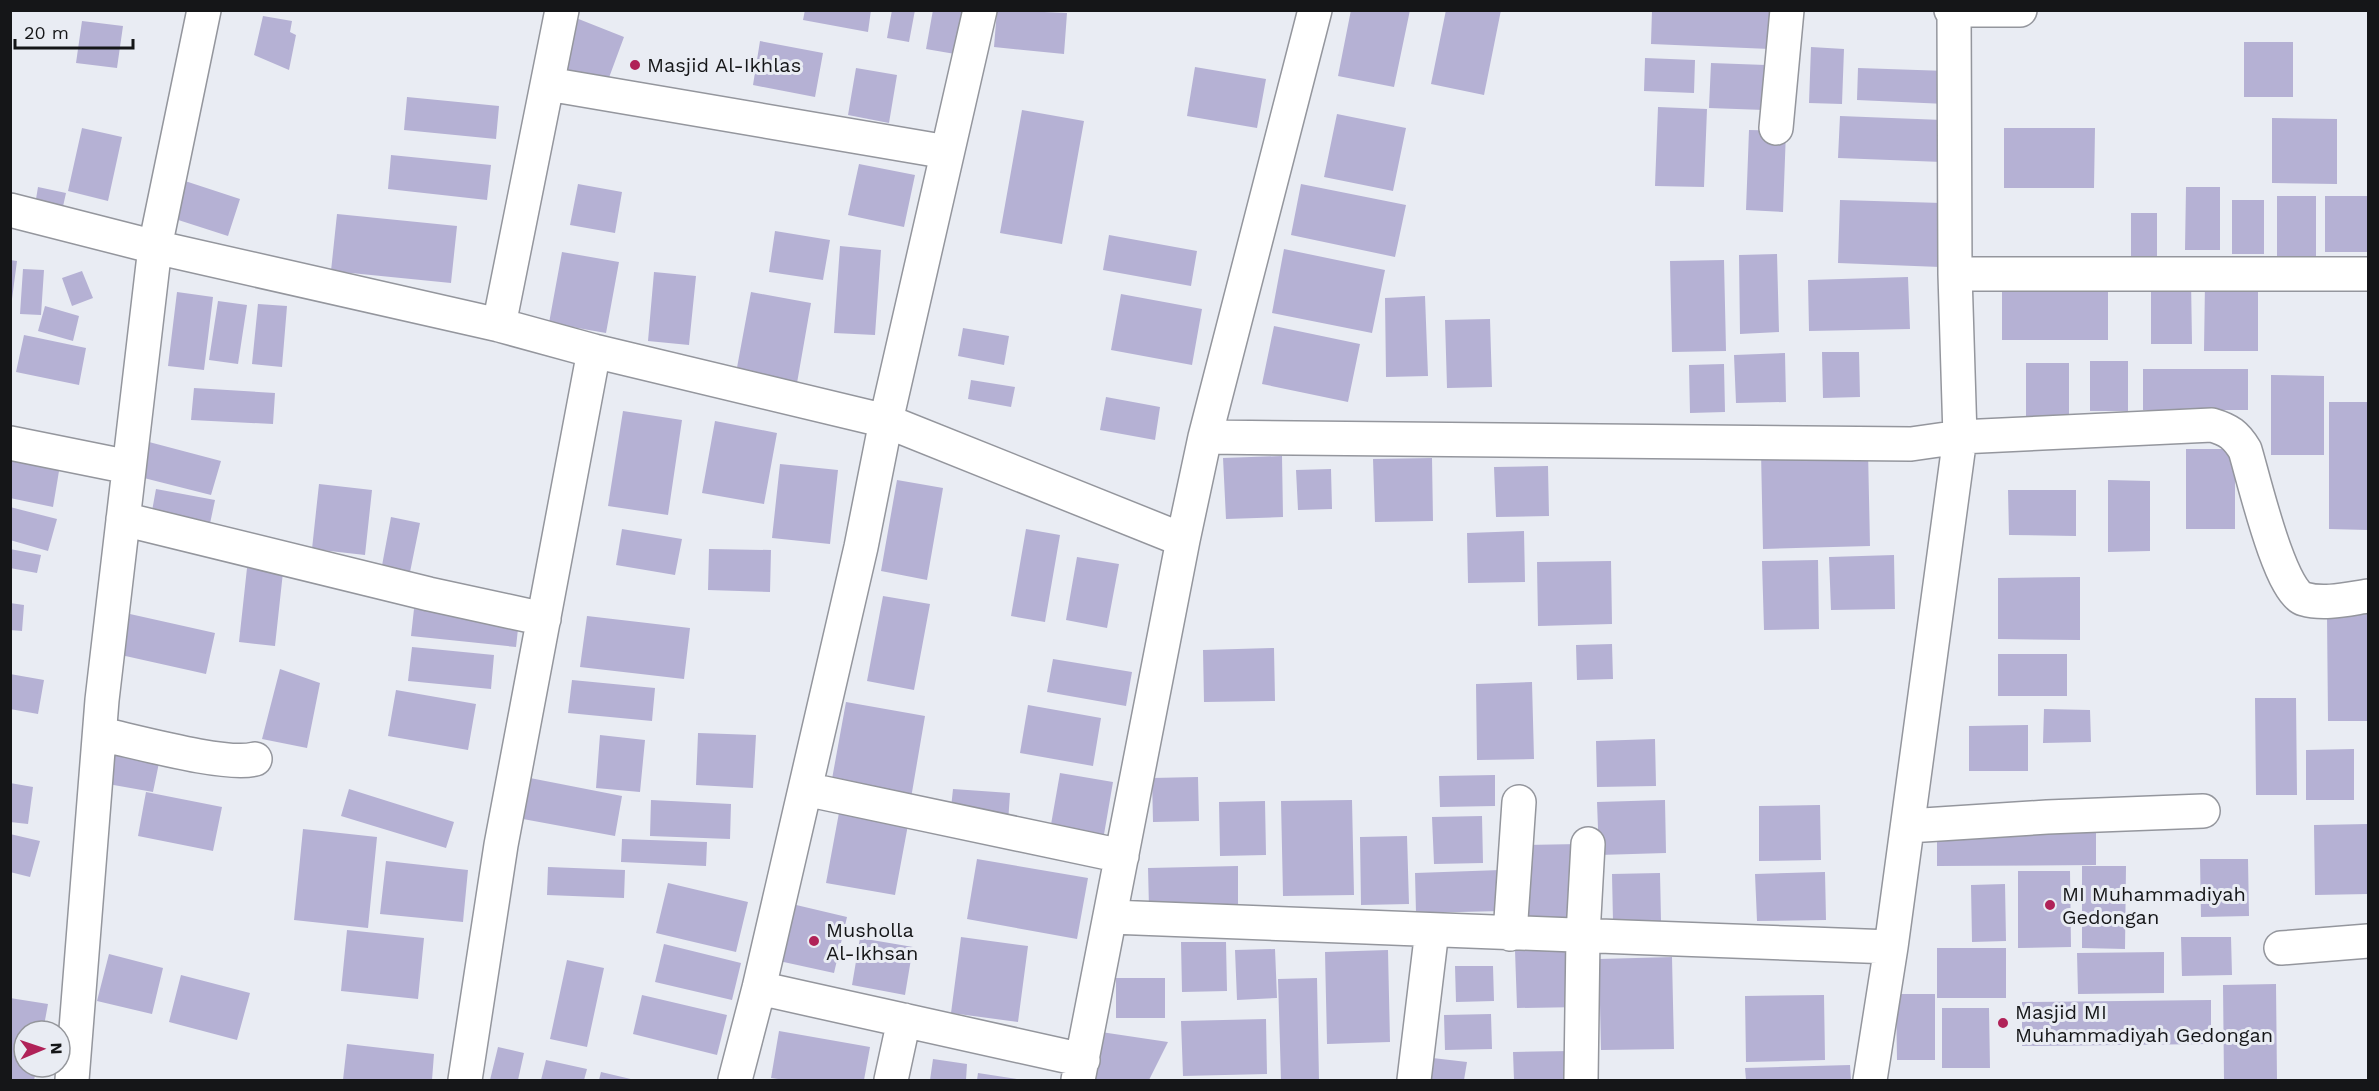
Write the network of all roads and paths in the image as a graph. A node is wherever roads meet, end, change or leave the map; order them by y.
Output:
1 (204, 10) edge
2 (562, 10) edge
3 (980, 10) edge
4 (1315, 10) edge
5 (1788, 10) edge
6 (2020, 10) edge
7 (1953, 11) edge
8 (548, 84) junction
9 (1776, 128) dead end
10 (947, 152) junction
11 (10, 210) edge
12 (155, 248) junction
13 (1955, 274) junction
14 (2368, 274) edge
15 (499, 325) junction
16 (594, 351) junction
17 (886, 420) junction
18 (1205, 437) junction
19 (1960, 437) junction
20 (10, 443) edge
21 (129, 467) junction
22 (123, 519) junction
23 (1183, 540) junction
24 (2368, 596) edge
25 (544, 619) junction
26 (100, 734) junction
27 (255, 759) dead end
28 (806, 789) junction
29 (1519, 802) dead end
30 (2203, 811) dead end
31 (1908, 826) junction
32 (1588, 844) dead end
33 (1122, 856) junction
34 (1111, 917) junction
35 (1432, 930) junction
36 (1510, 934) junction
37 (1583, 935) junction
38 (2368, 941) edge
39 (1891, 947) junction
40 (2281, 948) dead end
41 (759, 988) junction
42 (904, 1020) junction
43 (1081, 1070) edge
44 (72, 1080) edge
45 (465, 1080) edge
46 (735, 1080) edge
47 (891, 1080) edge
48 (1414, 1080) edge
49 (1581, 1080) edge
50 (1870, 1080) edge

1 - 12 street
2 - 8 street
3 - 10 street
4 - 18 street
5 - 9 street
6 - 7 street
7 - 13 street
8 - 10 street
8 - 15 street
10 - 17 street
11 - 12 street
12 - 15 street
12 - 21 street
13 - 14 street
13 - 19 street
15 - 16 street
16 - 17 street
16 - 25 street
17 - 23 street
17 - 28 street
18 - 19 street
18 - 23 street
19 - 24 street
19 - 31 street
20 - 21 street
21 - 22 street
22 - 25 street
22 - 26 street
23 - 33 street
25 - 45 street
26 - 27 street
26 - 44 street
28 - 33 street
28 - 41 street
29 - 36 street
30 - 31 street
31 - 39 street
32 - 37 street
33 - 34 street
34 - 35 street
34 - 43 street
35 - 36 street
35 - 48 street
36 - 37 street
37 - 39 street
37 - 49 street
38 - 40 street
39 - 50 street
41 - 42 street
41 - 46 street
42 - 43 street
42 - 47 street

